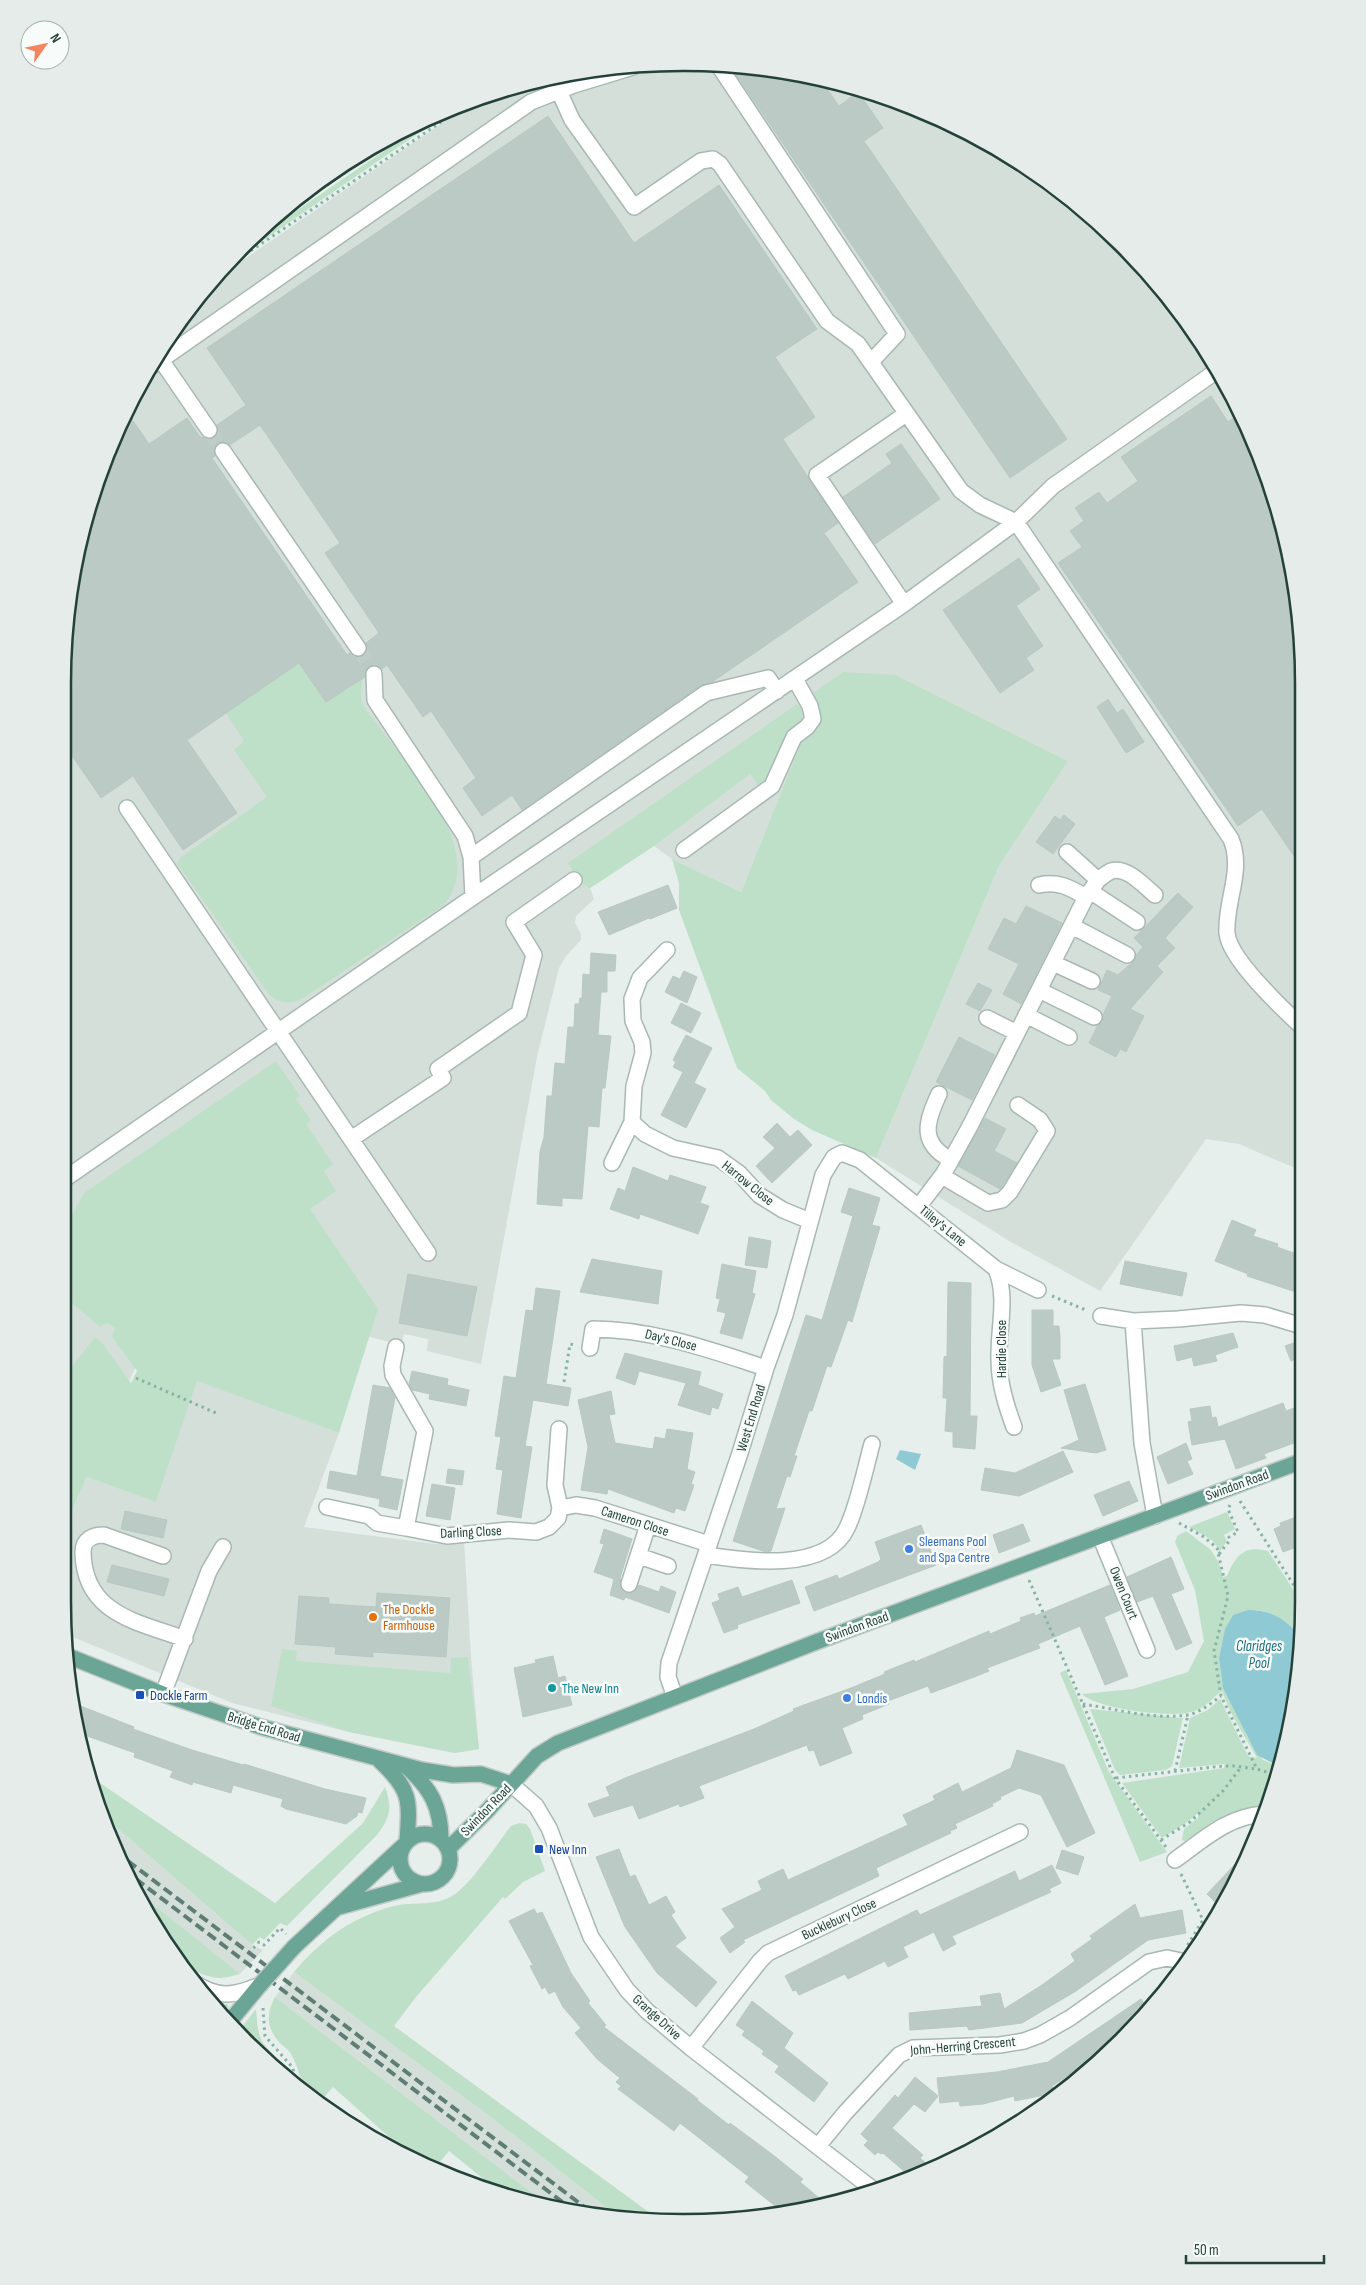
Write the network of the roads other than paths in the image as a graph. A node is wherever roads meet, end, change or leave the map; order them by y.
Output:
1 (723, 73) edge
2 (606, 76) edge
3 (559, 91) junction
4 (165, 357) edge
5 (870, 362) junction
6 (160, 365) edge
7 (1211, 375) edge
8 (906, 414) junction
9 (209, 430) tunnel mouth
10 (223, 451) tunnel mouth
11 (1016, 522) junction
12 (904, 604) junction
13 (358, 648) tunnel mouth
14 (374, 674) tunnel mouth
15 (795, 679) junction
16 (777, 691) junction
17 (127, 808) dead end
18 (684, 850) dead end
19 (1067, 852) dead end
20 (471, 857) junction
21 (574, 880) dead end
22 (1039, 885) dead end
23 (1091, 889) junction
24 (1155, 895) dead end
25 (473, 897) junction
26 (1137, 922) dead end
27 (1072, 926) junction
28 (667, 950) dead end
29 (1127, 955) dead end
30 (1052, 963) junction
31 (1092, 981) dead end
32 (1039, 990) junction
33 (1026, 1015) junction
34 (1094, 1017) dead end
35 (987, 1018) dead end
36 (1295, 1020) edge
37 (278, 1031) junction
38 (1017, 1033) junction
39 (1069, 1037) dead end
40 (939, 1094) dead end
41 (1018, 1105) dead end
42 (632, 1122) junction
43 (352, 1140) junction
44 (853, 1156) joint
45 (951, 1160) junction
46 (612, 1162) dead end
47 (71, 1175) edge
48 (942, 1176) junction
49 (919, 1206) junction
50 (810, 1221) junction
51 (428, 1253) dead end
52 (996, 1269) junction
53 (1038, 1290) road end
54 (1101, 1316) road end
55 (1133, 1321) junction
56 (1295, 1324) edge
57 (396, 1347) dead end
58 (590, 1348) road end
59 (766, 1368) junction
60 (1014, 1427) dead end
61 (558, 1429) dead end
62 (872, 1444) dead end
63 (1295, 1464) edge
64 (327, 1507) dead end
65 (560, 1508) junction
66 (1158, 1515) junction
67 (648, 1525) junction
68 (406, 1528) junction
69 (1100, 1536) junction
70 (222, 1547) dead end
71 (708, 1550) junction
72 (163, 1556) dead end
73 (639, 1556) junction
74 (668, 1566) dead end
75 (629, 1584) dead end
76 (185, 1639) junction
77 (1147, 1650) dead end
78 (74, 1658) edge
79 (163, 1694) junction
80 (675, 1697) junction
81 (379, 1760) junction
82 (406, 1766) junction
83 (512, 1784) junction
84 (1256, 1815) edge
85 (1020, 1832) dead end
86 (405, 1843) junction
87 (445, 1844) junction
88 (1175, 1860) road end
89 (422, 1884) junction
90 (335, 1909) junction
91 (1178, 1960) edge
92 (260, 1985) junction
93 (213, 1992) edge
94 (234, 2017) edge
95 (692, 2048) junction
96 (818, 2146) junction
97 (867, 2185) edge

1 - 5 street
2 - 3 street
3 - 4 street
3 - 5 street
5 - 8 street
6 - 9 street
7 - 11 street
8 - 11 street
8 - 12 street
10 - 13 street
11 - 12 street
11 - 36 street
12 - 15 street
14 - 20 street
15 - 16 street
15 - 18 street
16 - 20 street
16 - 25 street
17 - 37 street
19 - 23 street
20 - 25 street
21 - 43 street
22 - 23 street
23 - 24 street
23 - 26 street
23 - 27 street
25 - 37 street
27 - 29 street
27 - 30 street
28 - 42 street
30 - 31 street
30 - 32 street
32 - 33 street
32 - 34 street
33 - 38 street
33 - 39 street
35 - 38 street
37 - 43 street
37 - 47 street
38 - 45 street
40 - 45 street
41 - 48 street
42 - 46 street
42 - 50 street, Harrow Close
43 - 51 street
44 - 49 street, Tilley's Lane
44 - 50 street, West End Road
45 - 48 street
48 - 49 street
49 - 52 street, Tilley's Lane
50 - 59 street, West End Road
52 - 53 street, Tilley's Lane
52 - 60 street, Hardie Close
54 - 55 street
55 - 56 street
55 - 66 street
57 - 68 street
58 - 59 street, Day's Close
59 - 71 street, West End Road
61 - 65 street
62 - 71 street, Cameron Close
63 - 66 main road, Swindon Road
64 - 68 street, Darling Close
65 - 67 street, Cameron Close
65 - 68 street, Darling Close
66 - 69 main road, Swindon Road
67 - 71 street, Cameron Close
67 - 73 street
69 - 77 street, Owen Court
69 - 80 main road, Swindon Road
70 - 76 street
71 - 80 street, West End Road
72 - 76 street
73 - 74 street
73 - 75 street
76 - 79 street
78 - 79 main road, Bridge End Road
79 - 81 main road, Bridge End Road
80 - 83 main road, Swindon Road
81 - 82 main road, Bridge End Road
81 - 86 main road
82 - 83 main road, Bridge End Road
82 - 87 main road
83 - 87 main road, Swindon Road
83 - 95 street, Grange Drive
84 - 88 street
85 - 95 street, Bucklebury Close
86 - 87 main road
86 - 89 main road
86 - 90 main road
87 - 89 main road
89 - 90 main road
90 - 92 main road, bridge
91 - 96 street, John-Herring Crescent
92 - 93 street
92 - 94 main road
95 - 96 street, Grange Drive
96 - 97 street, Grange Drive

